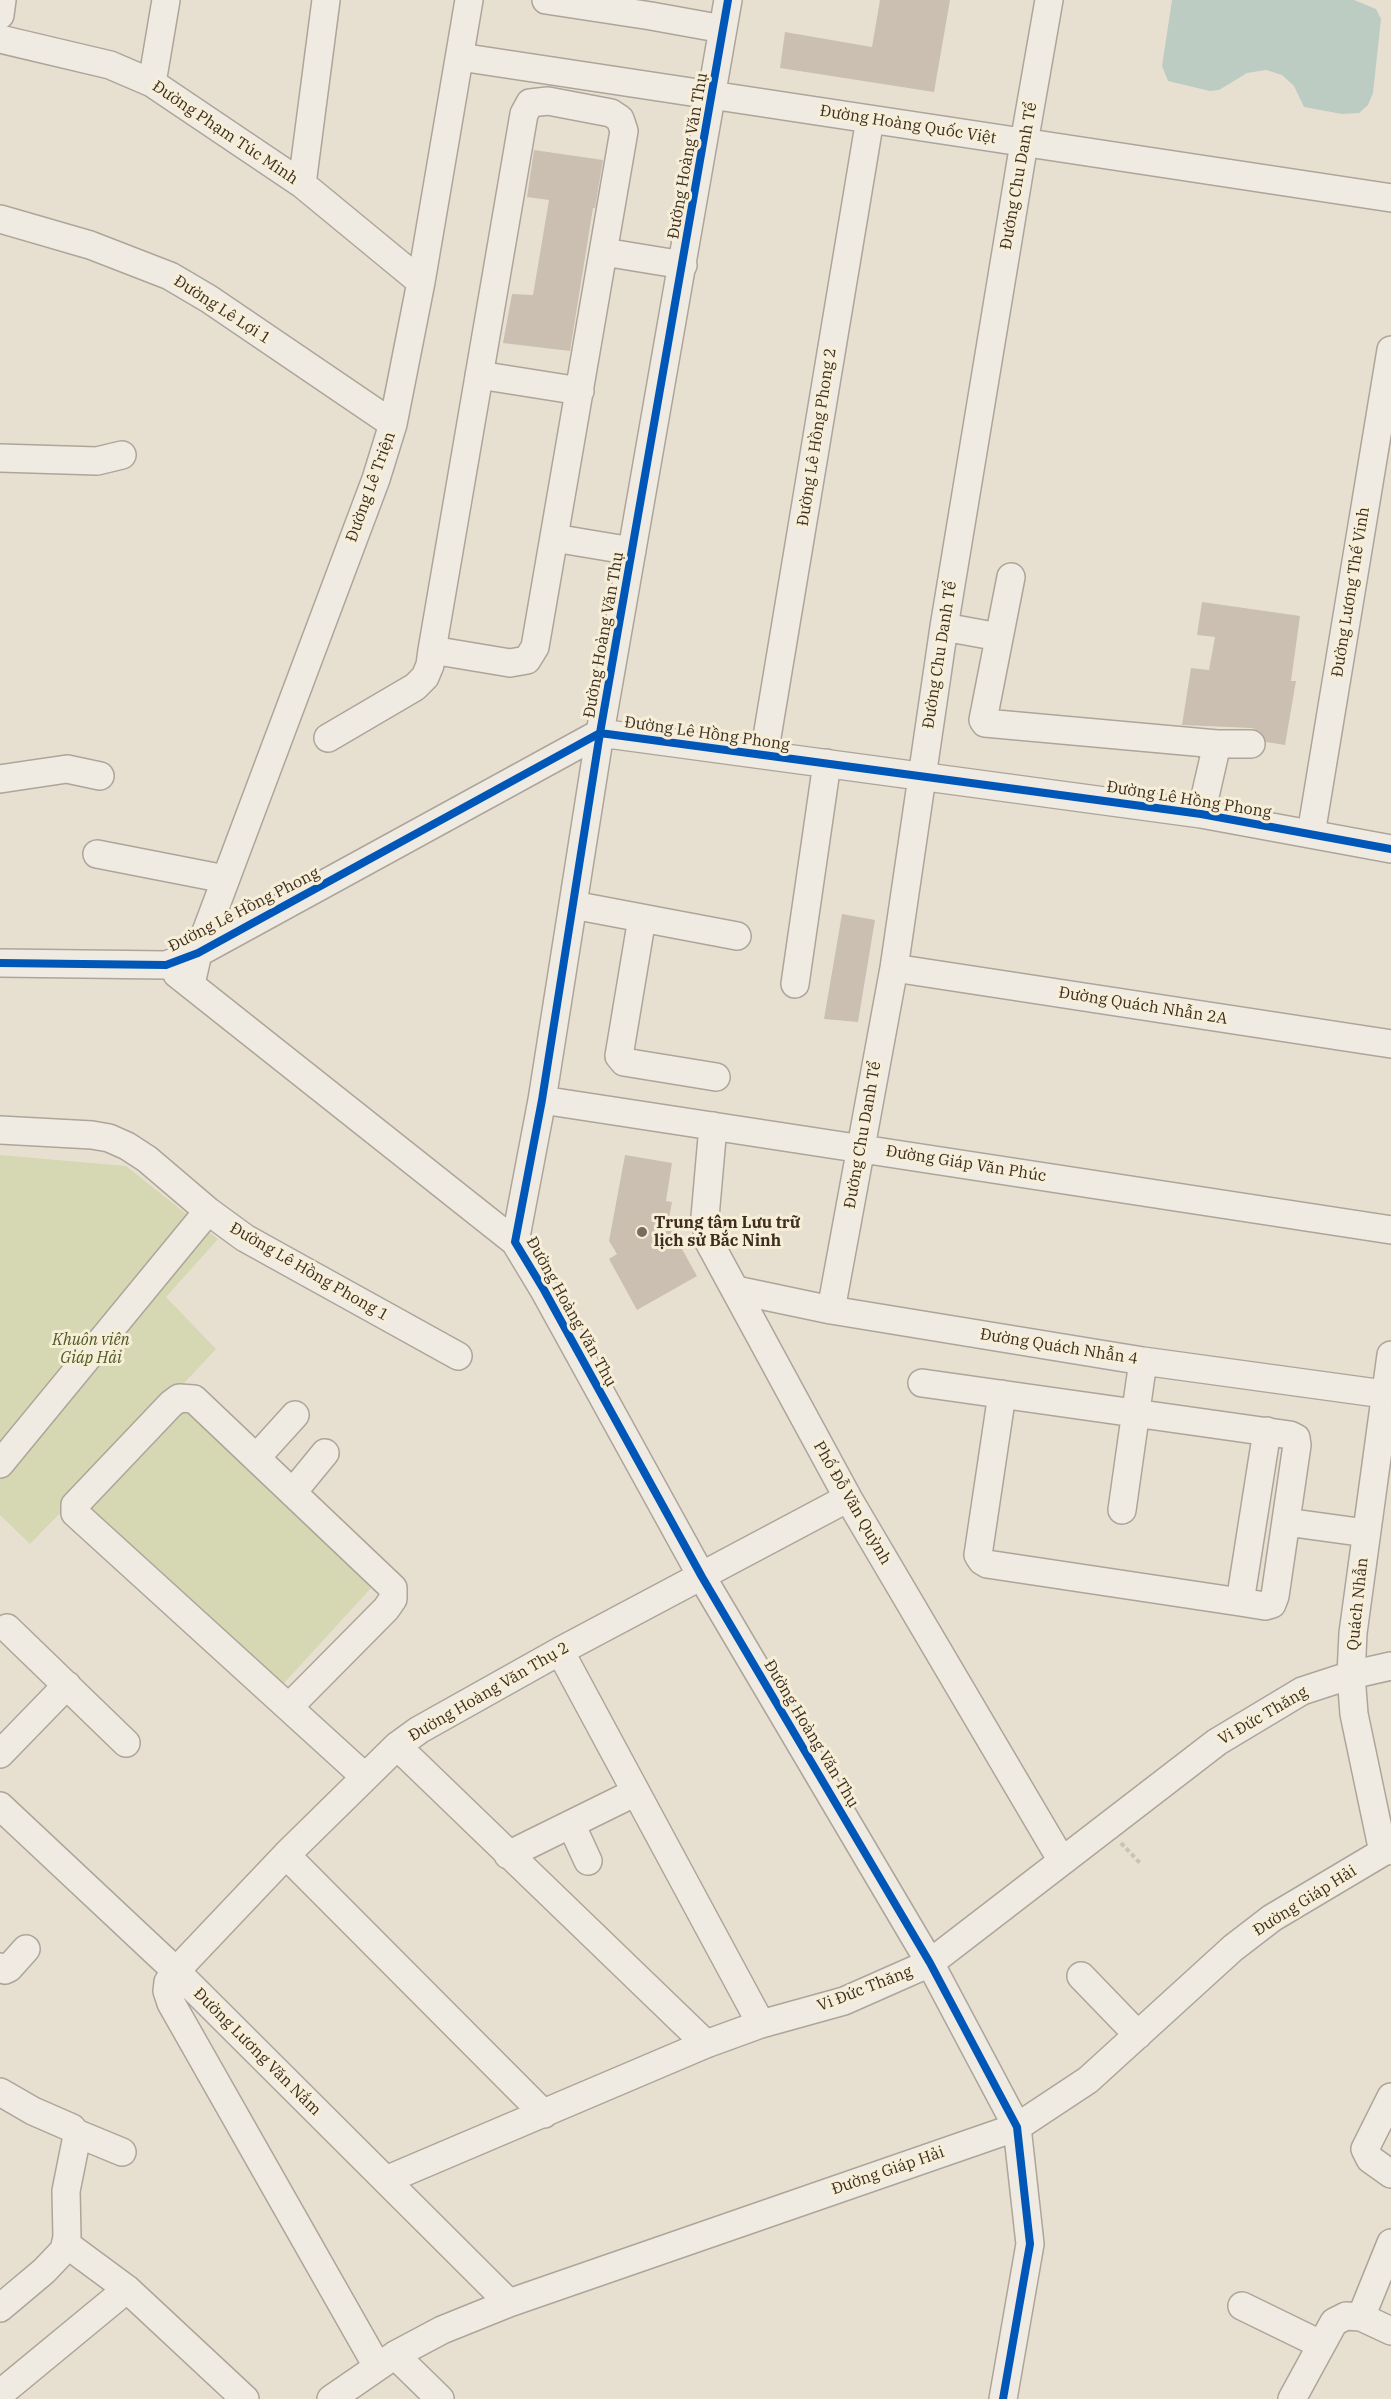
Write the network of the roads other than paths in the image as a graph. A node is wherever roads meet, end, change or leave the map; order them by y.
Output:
1 (2, 0) edge
2 (166, 0) edge
3 (326, 0) edge
4 (469, 0) edge
5 (546, 0) edge
6 (728, 0) edge
7 (1049, 0) edge
8 (652, 8) edge
9 (0, 15) edge
10 (723, 29) junction
11 (0, 39) edge
12 (460, 57) junction
13 (152, 83) junction
14 (713, 95) junction
15 (870, 118) junction
16 (1024, 143) junction
17 (302, 184) junction
18 (1391, 198) edge
19 (0, 219) edge
20 (604, 252) junction
21 (682, 265) junction
22 (421, 282) junction
23 (1391, 350) edge
24 (479, 375) junction
25 (580, 391) junction
26 (393, 424) junction
27 (122, 455) dead end
28 (0, 458) edge
29 (554, 538) junction
30 (632, 551) junction
31 (1011, 577) dead end
32 (944, 627) junction
33 (999, 637) junction
34 (432, 650) junction
35 (600, 733) junction
36 (328, 738) dead end
37 (1216, 744) junction
38 (1251, 744) dead end
39 (764, 755) junction
40 (827, 763) junction
41 (100, 776) dead end
42 (921, 776) junction
43 (0, 779) edge
44 (1201, 814) junction
45 (1311, 834) junction
46 (1391, 849) edge
47 (97, 854) dead end
48 (225, 879) junction
49 (573, 905) junction
50 (642, 918) junction
51 (737, 936) dead end
52 (198, 953) junction
53 (0, 963) edge
54 (166, 965) junction
55 (894, 968) junction
56 (191, 984) junction
57 (795, 984) dead end
58 (1391, 1044) edge
59 (716, 1077) dead end
60 (542, 1100) junction
61 (713, 1126) junction
62 (0, 1130) edge
63 (860, 1148) junction
64 (208, 1211) junction
65 (1391, 1230) edge
66 (514, 1242) junction
67 (736, 1290) junction
68 (831, 1310) junction
69 (1391, 1355) edge
70 (458, 1356) dead end
71 (1143, 1361) junction
72 (922, 1383) dead end
73 (1002, 1394) junction
74 (1384, 1394) junction
75 (1136, 1413) junction
76 (295, 1416) dead end
77 (1267, 1431) junction
78 (325, 1453) dead end
79 (256, 1458) junction
80 (0, 1464) edge
81 (293, 1492) junction
82 (848, 1498) junction
83 (1122, 1510) dead end
84 (1286, 1522) junction
85 (1366, 1533) junction
86 (702, 1577) junction
87 (1240, 1602) junction
88 (7, 1628) dead end
89 (560, 1651) junction
90 (1391, 1666) edge
91 (1351, 1675) junction
92 (67, 1685) junction
93 (290, 1706) junction
94 (126, 1743) dead end
95 (397, 1746) junction
96 (0, 1754) edge
97 (365, 1777) junction
98 (636, 1792) junction
99 (0, 1806) edge
100 (571, 1824) junction
101 (1387, 1851) edge
102 (286, 1855) junction
103 (508, 1855) junction
104 (588, 1861) dead end
105 (1062, 1861) junction
106 (26, 1949) dead end
107 (930, 1963) junction
108 (0, 1967) edge
109 (176, 1971) junction
110 (1081, 1976) dead end
111 (761, 2024) junction
112 (1138, 2035) junction
113 (706, 2044) junction
114 (0, 2092) edge
115 (1391, 2097) edge
116 (544, 2114) junction
117 (1017, 2127) junction
118 (76, 2133) junction
119 (122, 2152) dead end
120 (1391, 2174) edge
121 (386, 2180) junction
122 (1391, 2243) edge
123 (66, 2244) junction
124 (127, 2289) junction
125 (509, 2303) junction
126 (1242, 2306) dead end
127 (0, 2308) edge
128 (1361, 2317) junction
129 (1391, 2331) edge
130 (1320, 2344) junction
131 (386, 2360) junction
132 (2, 2388) edge
133 (245, 2399) edge
134 (331, 2399) edge
135 (440, 2399) edge
136 (1004, 2399) edge
137 (1292, 2399) edge

1 - 9 street
2 - 13 street
3 - 17 street
4 - 12 street, Đường Lê Triện
5 - 8 street
6 - 10 street, Đường Hoàng Văn Thụ
7 - 16 street, Đường Chu Danh Tể
8 - 10 street
10 - 14 street, Đường Hoàng Văn Thụ
11 - 13 street, Đường Phạm Túc Minh
12 - 14 street, Đường Hoàng Quốc Việt
12 - 22 street, Đường Lê Triện
13 - 17 street, Đường Phạm Túc Minh
14 - 15 street, Đường Hoàng Quốc Việt
14 - 21 street, Đường Hoàng Văn Thụ
15 - 16 street, Đường Hoàng Quốc Việt
15 - 39 street, Đường Lê Hồng Phong 2
16 - 18 street, Đường Hoàng Quốc Việt
16 - 32 street, Đường Chu Danh Tể
17 - 22 street, Đường Phạm Túc Minh
19 - 26 street, Đường Lê Lợi 1
20 - 21 street
20 - 24 street
20 - 25 street
21 - 30 street, Đường Hoàng Văn Thụ
22 - 26 street, Đường Lê Triện
23 - 45 street, Đường Lương Thế Vinh
24 - 25 street
24 - 34 street
25 - 29 street
26 - 48 street, Đường Lê Triện
27 - 28 street
29 - 30 street
29 - 34 street
30 - 35 street, Đường Hoàng Văn Thụ
31 - 33 street
32 - 33 street
32 - 42 street, Đường Chu Danh Tể
33 - 37 street
34 - 36 street
35 - 39 street, Đường Lê Hồng Phong
35 - 49 street, Đường Hoàng Văn Thụ
35 - 52 street, Đường Lê Hồng Phong
37 - 38 street
37 - 44 street
39 - 40 street, Đường Lê Hồng Phong
40 - 42 street, Đường Lê Hồng Phong
40 - 57 street
41 - 43 street
42 - 44 street, Đường Lê Hồng Phong
42 - 55 street, Đường Chu Danh Tể
44 - 45 street, Đường Lê Hồng Phong
45 - 46 street, Đường Lê Hồng Phong
47 - 48 street
48 - 52 street, Đường Lê Triện
49 - 50 street
49 - 60 street, Đường Hoàng Văn Thụ
50 - 51 street
50 - 59 street
52 - 54 street, Đường Lê Hồng Phong
52 - 56 street, Đường Lê Triện
53 - 54 street, Đường Lê Hồng Phong
54 - 56 street
55 - 58 street, Đường Quách Nhẫn 2A
55 - 63 street, Đường Chu Danh Tể
56 - 66 street
60 - 61 street, Đường Giáp Văn Phúc
60 - 66 street, Đường Hoàng Văn Thụ
61 - 63 street, Đường Giáp Văn Phúc
61 - 67 street, Phố Đỗ Văn Quỳnh
62 - 64 street, Đường Lê Hồng Phong 1
63 - 65 street, Đường Giáp Văn Phúc
63 - 68 street, Đường Chu Danh Tể
64 - 70 street, Đường Lê Hồng Phong 1
64 - 80 street
66 - 86 street, Đường Hoàng Văn Thụ
67 - 68 street, Đường Quách Nhẫn 4
67 - 82 street, Phố Đỗ Văn Quỳnh
68 - 71 street, Đường Quách Nhẫn 4
69 - 74 street, Quách Nhẫn
71 - 74 street, Đường Quách Nhẫn 4
71 - 75 street
72 - 73 street
73 - 75 street
73 - 87 street
74 - 85 street, Quách Nhẫn
75 - 77 street
75 - 83 street
76 - 79 street
77 - 84 street
77 - 87 street
78 - 81 street
79 - 81 street
79 - 93 street
81 - 93 street
82 - 86 street, Đường Hoàng Văn Thụ 2
82 - 105 street, Phố Đỗ Văn Quỳnh
84 - 85 street
84 - 87 street
85 - 91 street, Quách Nhẫn
86 - 89 street, Đường Hoàng Văn Thụ 2
86 - 107 street, Đường Hoàng Văn Thụ
88 - 92 street
89 - 95 street, Đường Hoàng Văn Thụ 2
89 - 98 street
90 - 91 street, Vi Đức Thăng
91 - 101 street, Quách Nhẫn
91 - 105 street, Vi Đức Thăng
92 - 94 street
92 - 96 street
93 - 97 street
95 - 97 street, Đường Hoàng Văn Thụ 2
95 - 103 street
97 - 102 street, Đường Hoàng Văn Thụ 2
98 - 100 street
98 - 111 street
99 - 109 street, Đường Lương Văn Nắm
100 - 103 street
100 - 104 street
101 - 112 street, Đường Giáp Hải
102 - 109 street, Đường Hoàng Văn Thụ 2
102 - 116 street
103 - 113 street
105 - 107 street, Vi Đức Thăng
106 - 108 street
107 - 111 street, Vi Đức Thăng
107 - 117 street, Đường Hoàng Văn Thụ
109 - 121 street, Đường Lương Văn Nắm
109 - 131 street
110 - 112 street
111 - 113 street, Vi Đức Thăng
112 - 117 street, Đường Giáp Hải
113 - 116 street, Vi Đức Thăng
114 - 118 street
115 - 120 street
116 - 121 street, Vi Đức Thăng
117 - 125 street, Đường Giáp Hải
117 - 136 street, Đường Hoàng Văn Thụ
118 - 119 street
118 - 123 street
121 - 125 street, Đường Lương Văn Nắm
122 - 128 street
123 - 124 street
123 - 127 street
124 - 132 street
124 - 133 street
125 - 131 street, Đường Giáp Hải
126 - 130 street
128 - 129 street
128 - 130 street
130 - 137 street
131 - 134 street, Đường Giáp Hải
131 - 135 street

